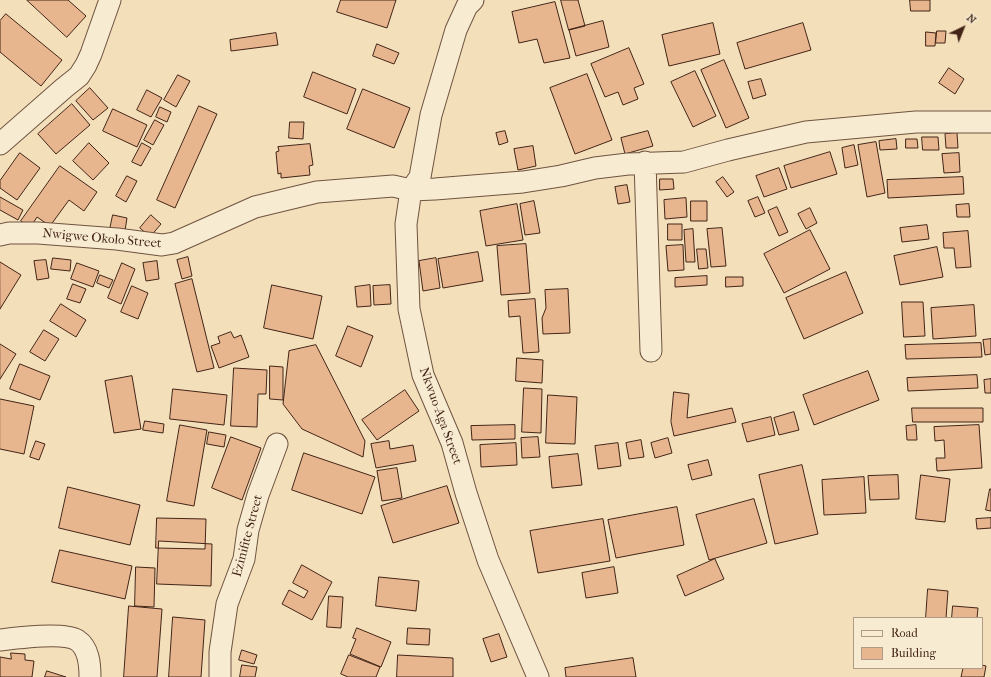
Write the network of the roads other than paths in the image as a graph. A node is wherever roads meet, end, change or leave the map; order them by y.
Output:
1 (110, 0) edge
2 (473, 0) edge
3 (991, 122) edge
4 (0, 144) edge
5 (646, 162) junction
6 (411, 190) junction
7 (0, 235) edge
8 (651, 351) dead end
9 (277, 444) dead end
10 (0, 640) edge
11 (90, 677) edge
12 (220, 677) edge
13 (538, 677) edge

1 - 4 street
2 - 6 street
3 - 5 street, Nwigwe Okolo Street
5 - 6 street, Nwigwe Okolo Street
5 - 8 street
6 - 7 street, Nwigwe Okolo Street
6 - 13 street, Nkwuo-Aga Street
9 - 12 street, Ezinifite Street
10 - 11 street

